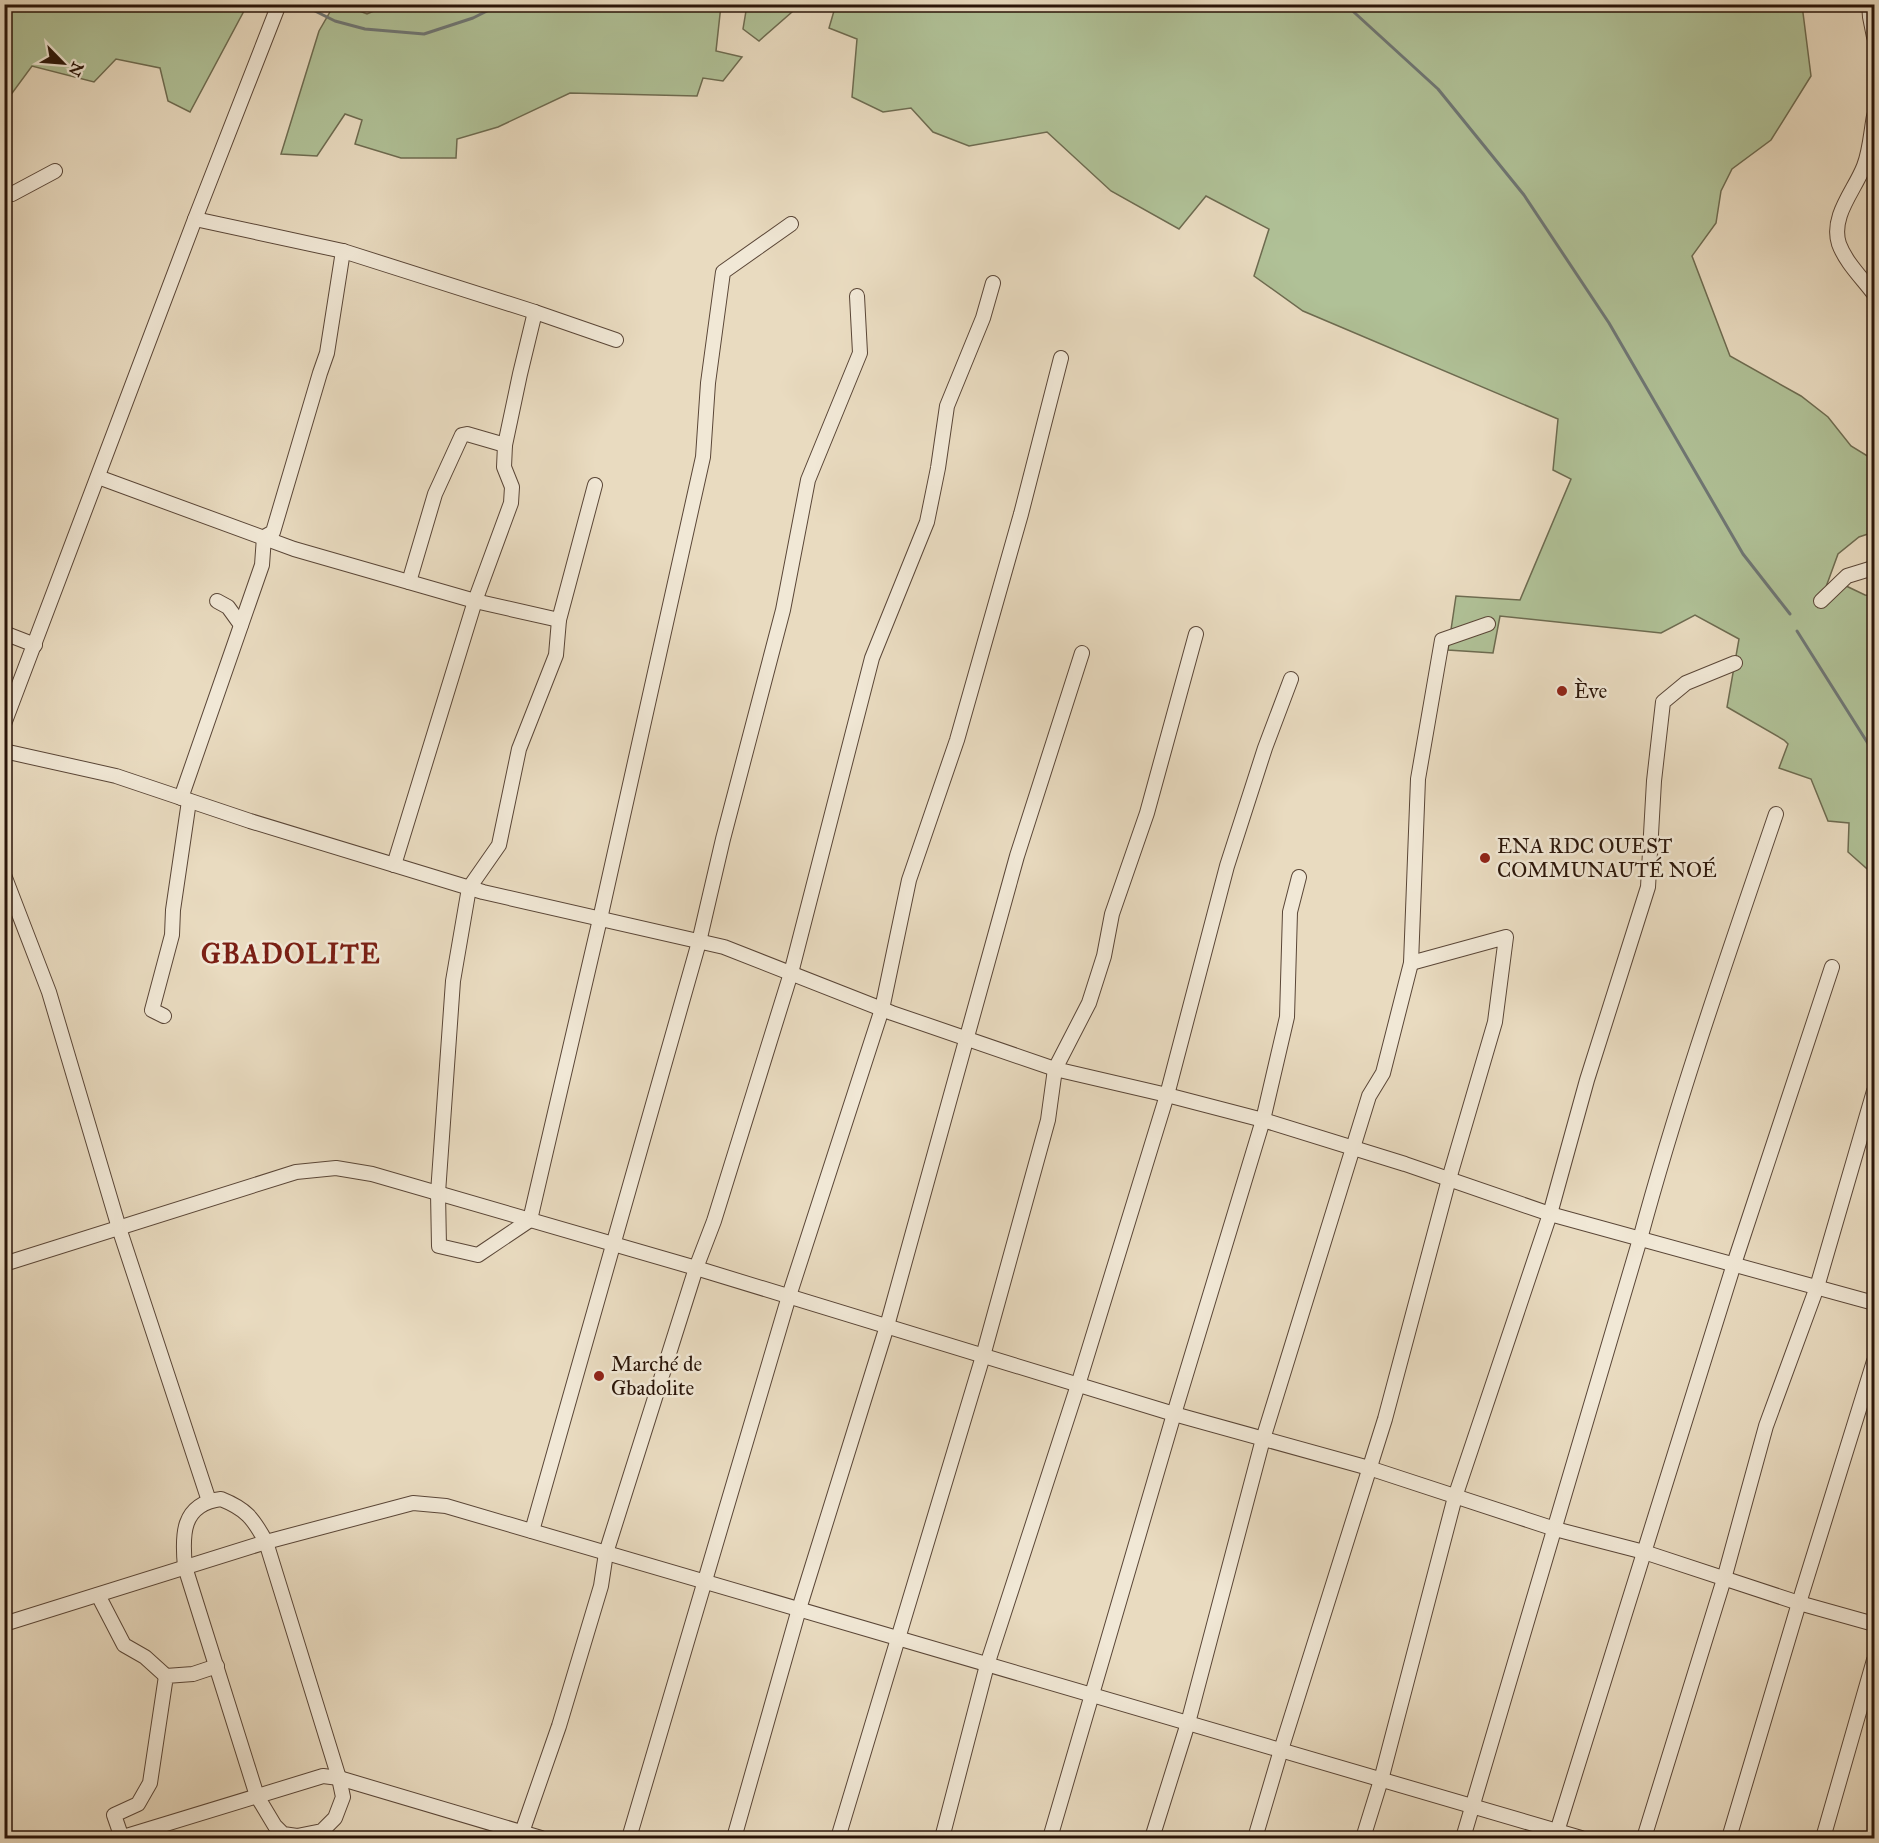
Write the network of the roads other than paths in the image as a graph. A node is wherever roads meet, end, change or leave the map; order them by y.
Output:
1 (279, 4) edge
2 (1857, 4) edge
3 (1870, 10) edge
4 (1875, 37) edge
5 (1875, 116) edge
6 (55, 171) dead end
7 (4, 192) edge
8 (195, 219) junction
9 (791, 224) dead end
10 (343, 251) junction
11 (993, 283) dead end
12 (1875, 294) edge
13 (857, 296) dead end
14 (535, 312) junction
15 (616, 340) dead end
16 (1061, 358) dead end
17 (506, 445) junction
18 (98, 477) junction
19 (595, 486) dead end
20 (264, 537) junction
21 (1875, 564) edge
22 (409, 582) junction
23 (217, 601) dead end
24 (475, 601) junction
25 (1821, 601) dead end
26 (559, 620) junction
27 (1488, 624) dead end
28 (241, 625) junction
29 (4, 633) edge
30 (1196, 634) dead end
31 (35, 645) junction
32 (1082, 653) dead end
33 (1735, 663) dead end
34 (1291, 679) dead end
35 (4, 724) edge
36 (4, 751) edge
37 (185, 799) junction
38 (1776, 814) dead end
39 (394, 865) junction
40 (4, 875) edge
41 (1299, 877) dead end
42 (469, 888) junction
43 (600, 919) junction
44 (699, 942) junction
45 (1411, 963) junction
46 (1832, 967) dead end
47 (791, 974) junction
48 (882, 1009) junction
49 (164, 1016) dead end
50 (968, 1039) junction
51 (1055, 1069) junction
52 (1875, 1091) edge
53 (1167, 1095) junction
54 (1263, 1120) junction
55 (1352, 1148) junction
56 (1449, 1179) junction
57 (438, 1193) junction
58 (1550, 1214) junction
59 (530, 1220) junction
60 (119, 1228) junction
61 (1640, 1239) junction
62 (613, 1244) junction
63 (4, 1264) edge
64 (1734, 1264) junction
65 (696, 1268) junction
66 (1817, 1287) junction
67 (789, 1296) junction
68 (1875, 1303) edge
69 (887, 1326) junction
70 (983, 1356) junction
71 (1875, 1361) edge
72 (1078, 1385) junction
73 (1174, 1414) junction
74 (1263, 1439) junction
75 (1369, 1468) junction
76 (1455, 1497) junction
77 (210, 1501) junction
78 (1555, 1529) junction
79 (532, 1531) junction
80 (266, 1542) junction
81 (606, 1552) junction
82 (1644, 1552) junction
83 (185, 1567) junction
84 (1724, 1579) junction
85 (706, 1582) junction
86 (98, 1595) junction
87 (1799, 1603) junction
88 (798, 1609) junction
89 (4, 1624) edge
90 (1875, 1624) edge
91 (899, 1638) junction
92 (1875, 1660) edge
93 (987, 1665) junction
94 (217, 1666) junction
95 (166, 1676) junction
96 (1092, 1695) junction
97 (1188, 1723) junction
98 (1281, 1750) junction
99 (339, 1778) junction
100 (1381, 1780) junction
101 (257, 1796) junction
102 (1473, 1807) junction
103 (1556, 1835) edge
104 (520, 1836) edge
105 (121, 1838) edge
106 (541, 1839) edge
107 (629, 1839) edge
108 (734, 1839) edge
109 (838, 1839) edge
110 (942, 1839) edge
111 (1050, 1839) edge
112 (1152, 1839) edge
113 (1255, 1839) edge
114 (1363, 1839) edge
115 (1463, 1839) edge
116 (1581, 1839) edge
117 (1644, 1839) edge
118 (1730, 1839) edge
119 (1823, 1839) edge

1 - 8 street
2 - 3 street
3 - 4 street
5 - 12 street
6 - 7 street
8 - 10 street
8 - 18 street
9 - 43 street
10 - 14 street
10 - 20 street
11 - 47 street
13 - 44 street
14 - 15 street
14 - 17 street
16 - 48 street
17 - 22 street
17 - 24 street
18 - 20 street
18 - 31 street
19 - 26 street
20 - 22 street
20 - 28 street
21 - 25 street
22 - 24 street
23 - 28 street
24 - 26 street
24 - 39 street
26 - 42 street
27 - 45 street
28 - 37 street
29 - 31 street
30 - 51 street
31 - 35 street
32 - 50 street
33 - 58 street
34 - 53 street
36 - 37 street
37 - 39 street
37 - 49 street
38 - 61 street
39 - 42 street
40 - 60 street
41 - 54 street
42 - 43 street
42 - 57 street
43 - 44 street
43 - 59 street
44 - 47 street
44 - 62 street
45 - 55 street
45 - 56 street
46 - 64 street
47 - 48 street
47 - 65 street
48 - 50 street
48 - 67 street
50 - 51 street
50 - 69 street
51 - 53 street
51 - 70 street
52 - 66 street
53 - 54 street
53 - 72 street
54 - 55 street
54 - 73 street
55 - 56 street
55 - 74 street
56 - 58 street
56 - 75 street
57 - 59 street
57 - 59 street
57 - 60 street
58 - 61 street
58 - 76 street
59 - 62 street
60 - 63 street
60 - 77 street
61 - 64 street
61 - 78 street
62 - 65 street
62 - 79 street
64 - 66 street
64 - 82 street
65 - 67 street
65 - 81 street
66 - 68 street
66 - 84 street
67 - 69 street
67 - 85 street
69 - 70 street
69 - 88 street
70 - 72 street
70 - 91 street
71 - 87 street
72 - 73 street
72 - 93 street
73 - 74 street
73 - 96 street
74 - 75 street
74 - 97 street
75 - 76 street
75 - 98 street
76 - 78 street
76 - 100 street
77 - 80 street
77 - 83 street
78 - 82 street
78 - 102 street
79 - 80 street
79 - 81 street
80 - 83 street
80 - 99 street
81 - 85 street
81 - 104 street
82 - 84 street
82 - 103 street
83 - 86 street
83 - 94 street
84 - 87 street
84 - 117 street
85 - 88 street
85 - 107 street
86 - 89 street
86 - 95 street
87 - 90 street
87 - 118 street
88 - 91 street
88 - 108 street
91 - 93 street
91 - 109 street
92 - 119 street
93 - 96 street
93 - 110 street
94 - 95 street
94 - 101 street
95 - 105 street
96 - 97 street
96 - 111 street
97 - 98 street
97 - 112 street
98 - 100 street
98 - 113 street
99 - 101 street
99 - 101 street
99 - 104 street
100 - 102 street
100 - 114 street
101 - 105 street
102 - 103 street
102 - 115 street
103 - 116 street
104 - 106 street

